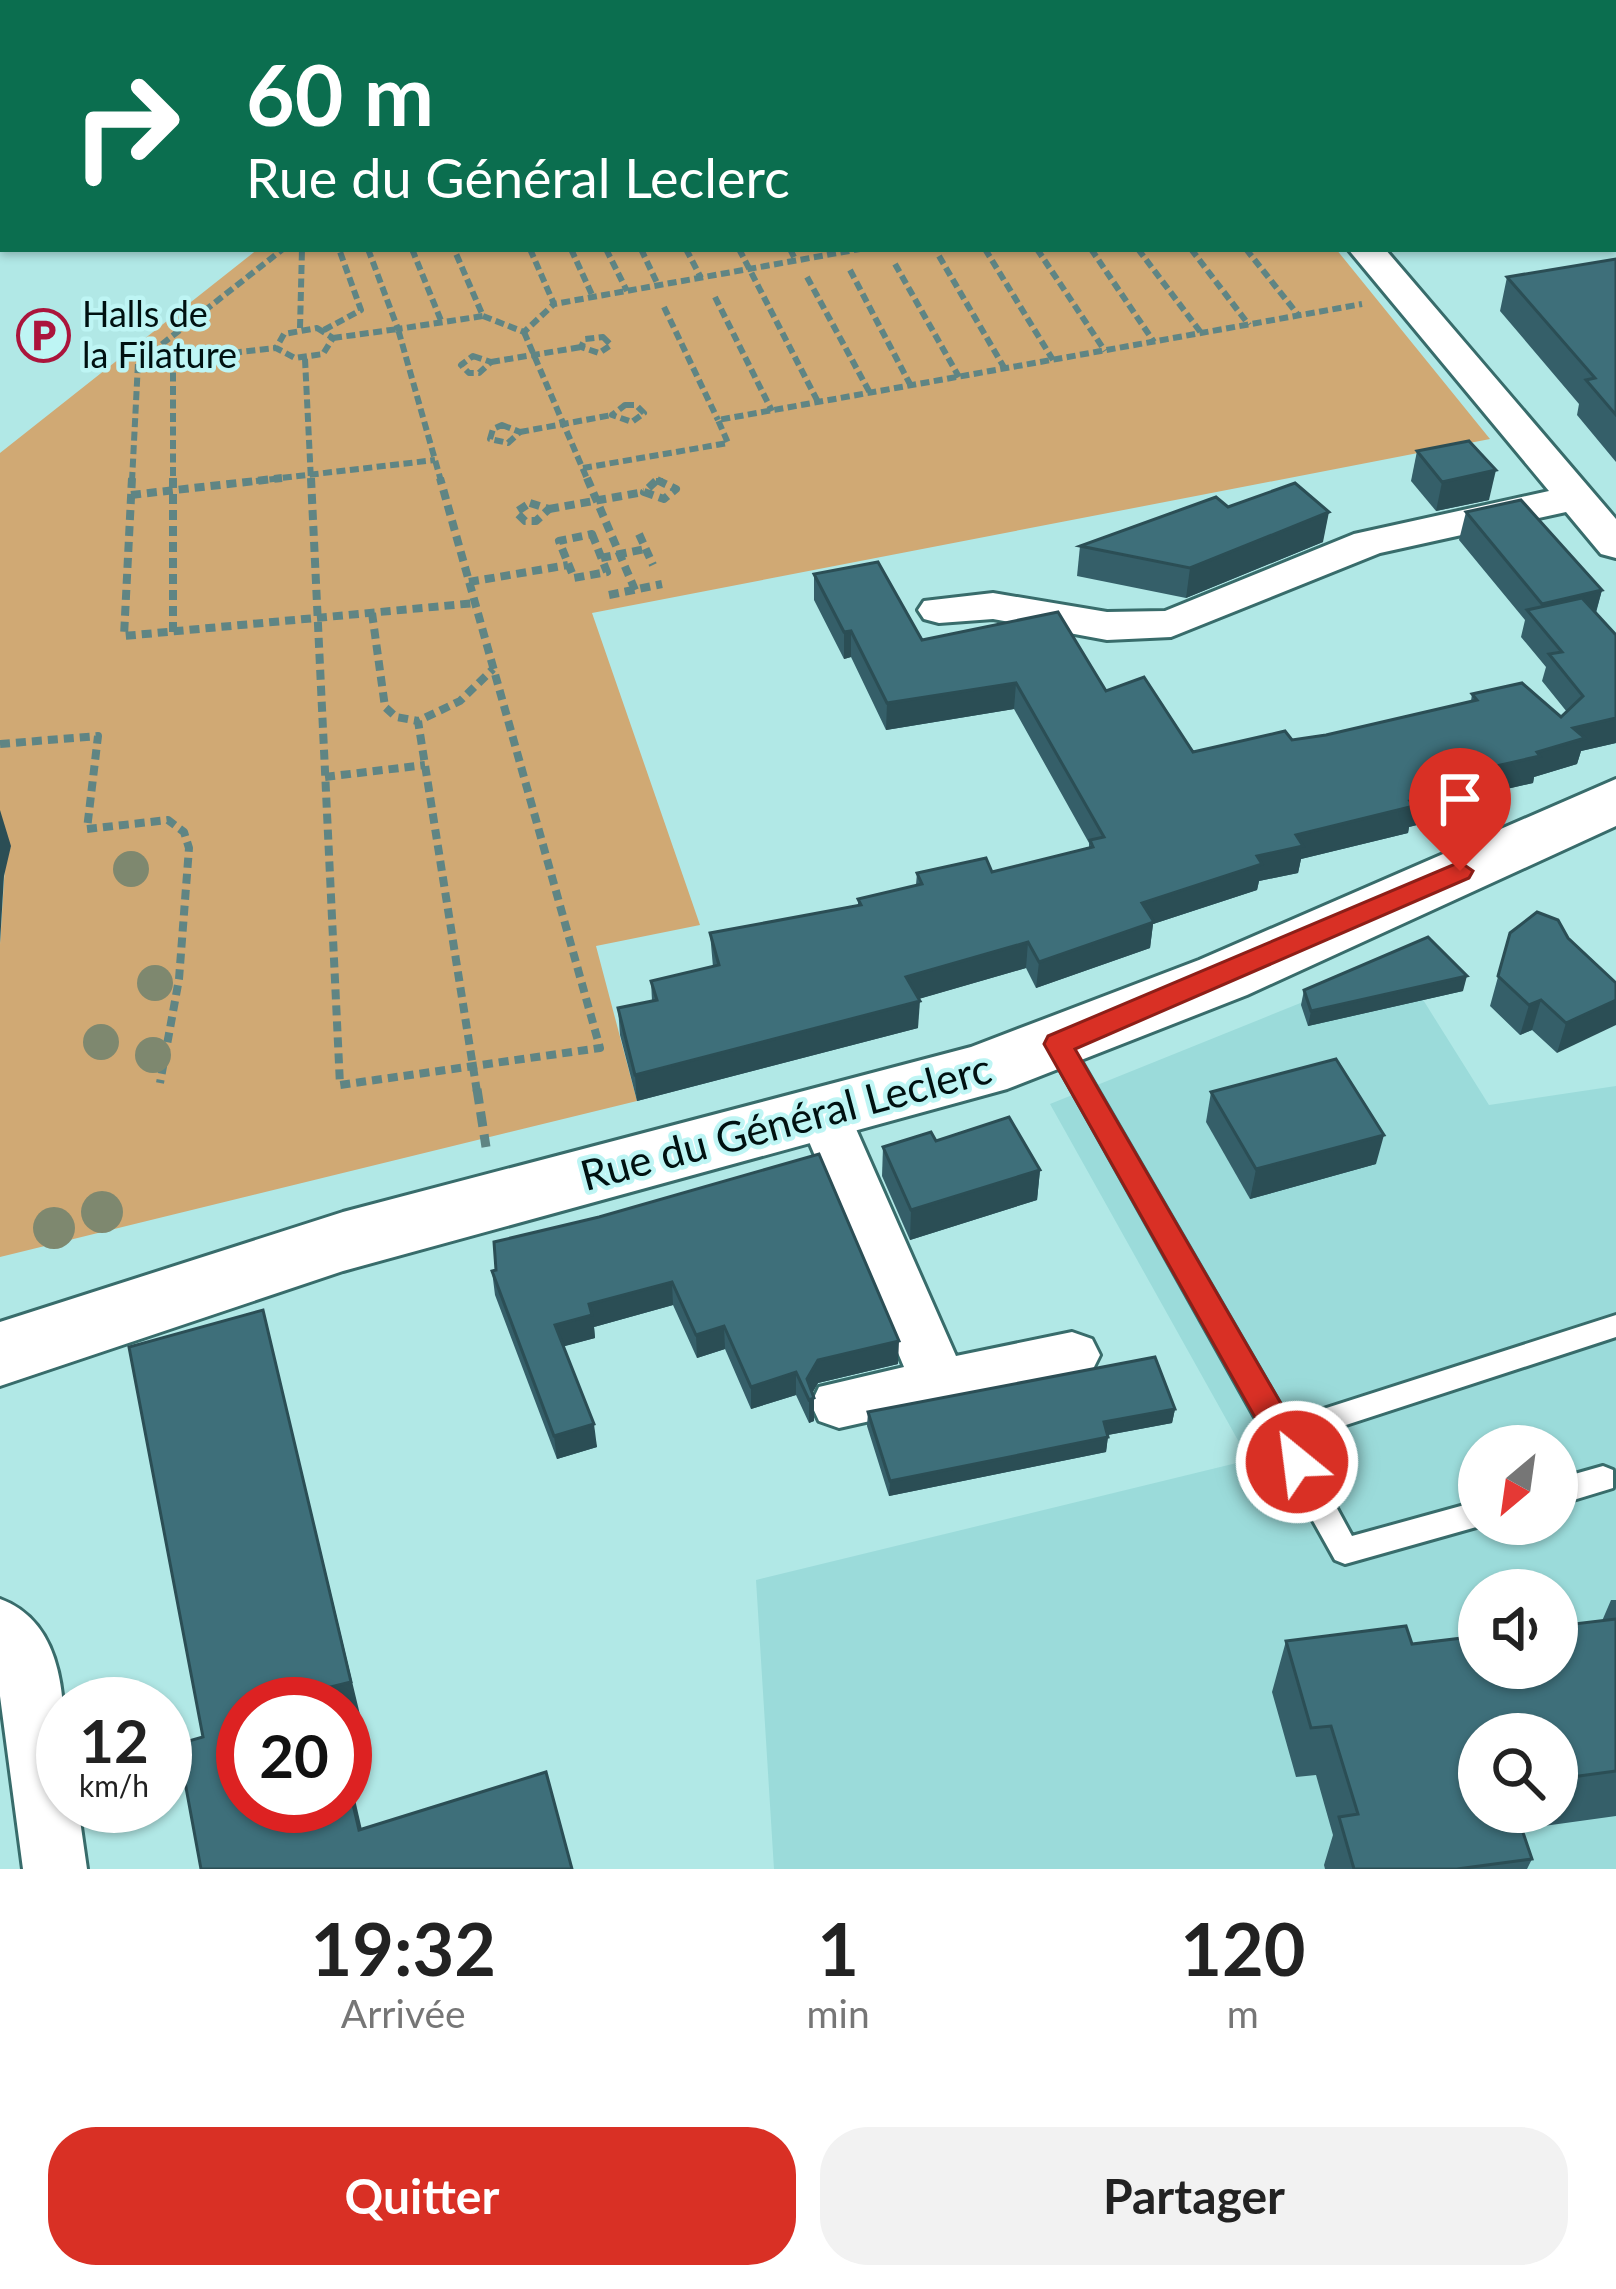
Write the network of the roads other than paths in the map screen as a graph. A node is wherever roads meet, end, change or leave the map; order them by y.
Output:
1 (1369, 252) edge
2 (1574, 498) junction
3 (1616, 545) edge
4 (939, 610) dead end
5 (1616, 800) edge
6 (1058, 1044) junction
7 (824, 1113) junction
8 (343, 1242) junction
9 (0, 1316) edge
10 (1616, 1326) edge
11 (0, 1354) edge
12 (1072, 1355) dead end
13 (939, 1382) junction
14 (839, 1404) dead end
15 (1282, 1434) junction
16 (1603, 1479) dead end
17 (1578, 1486) edge
18 (1458, 1520) edge
19 (0, 1626) edge
20 (55, 1869) edge

1 - 2 street
2 - 3 street
2 - 4 street
5 - 6 main road, Rue du Général Leclerc
6 - 7 main road, Rue du Général Leclerc
6 - 15 lane
7 - 8 main road, Rue du Général Leclerc
7 - 13 street
8 - 9 main road, Rue du Général Leclerc
8 - 11 main road, Rue du Général Leclerc
10 - 15 lane
12 - 13 street
13 - 14 street
15 - 18 lane
16 - 17 lane
19 - 20 street

